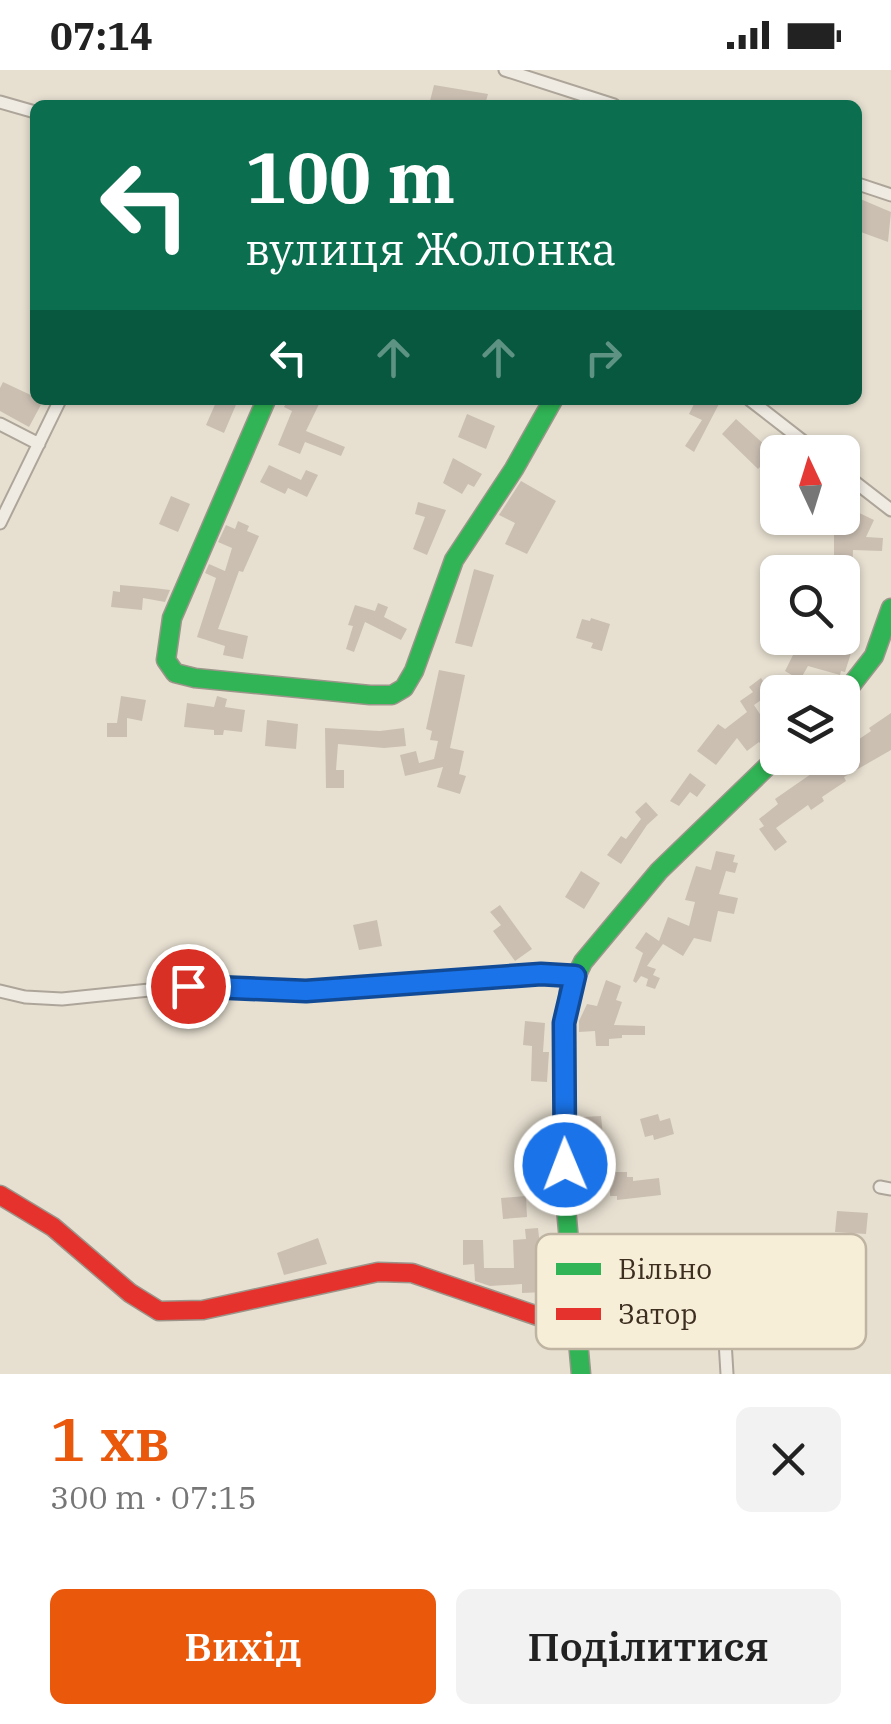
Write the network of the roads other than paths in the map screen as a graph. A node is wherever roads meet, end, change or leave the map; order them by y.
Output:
1 (505, 70) edge
2 (598, 100) edge
3 (0, 102) edge
4 (30, 111) edge
5 (862, 185) edge
6 (891, 194) edge
7 (58, 405) edge
8 (264, 405) edge
9 (550, 405) edge
10 (756, 405) edge
11 (0, 424) edge
12 (795, 435) edge
13 (39, 444) junction
14 (860, 486) edge
15 (891, 510) edge
16 (0, 523) edge
17 (891, 608) edge
18 (859, 675) edge
19 (760, 773) edge
20 (575, 976) junction
21 (0, 991) edge
22 (0, 1195) edge
23 (568, 1234) edge
24 (536, 1315) edge
25 (578, 1349) edge
26 (725, 1349) edge
27 (581, 1374) edge
28 (727, 1374) edge

1 - 2 street
3 - 4 street
5 - 6 street
7 - 13 street
8 - 9 street
10 - 12 street
11 - 13 street
13 - 16 street
14 - 15 street
17 - 18 street
19 - 20 street
20 - 21 street
20 - 23 street
22 - 24 street
25 - 27 street
26 - 28 street

